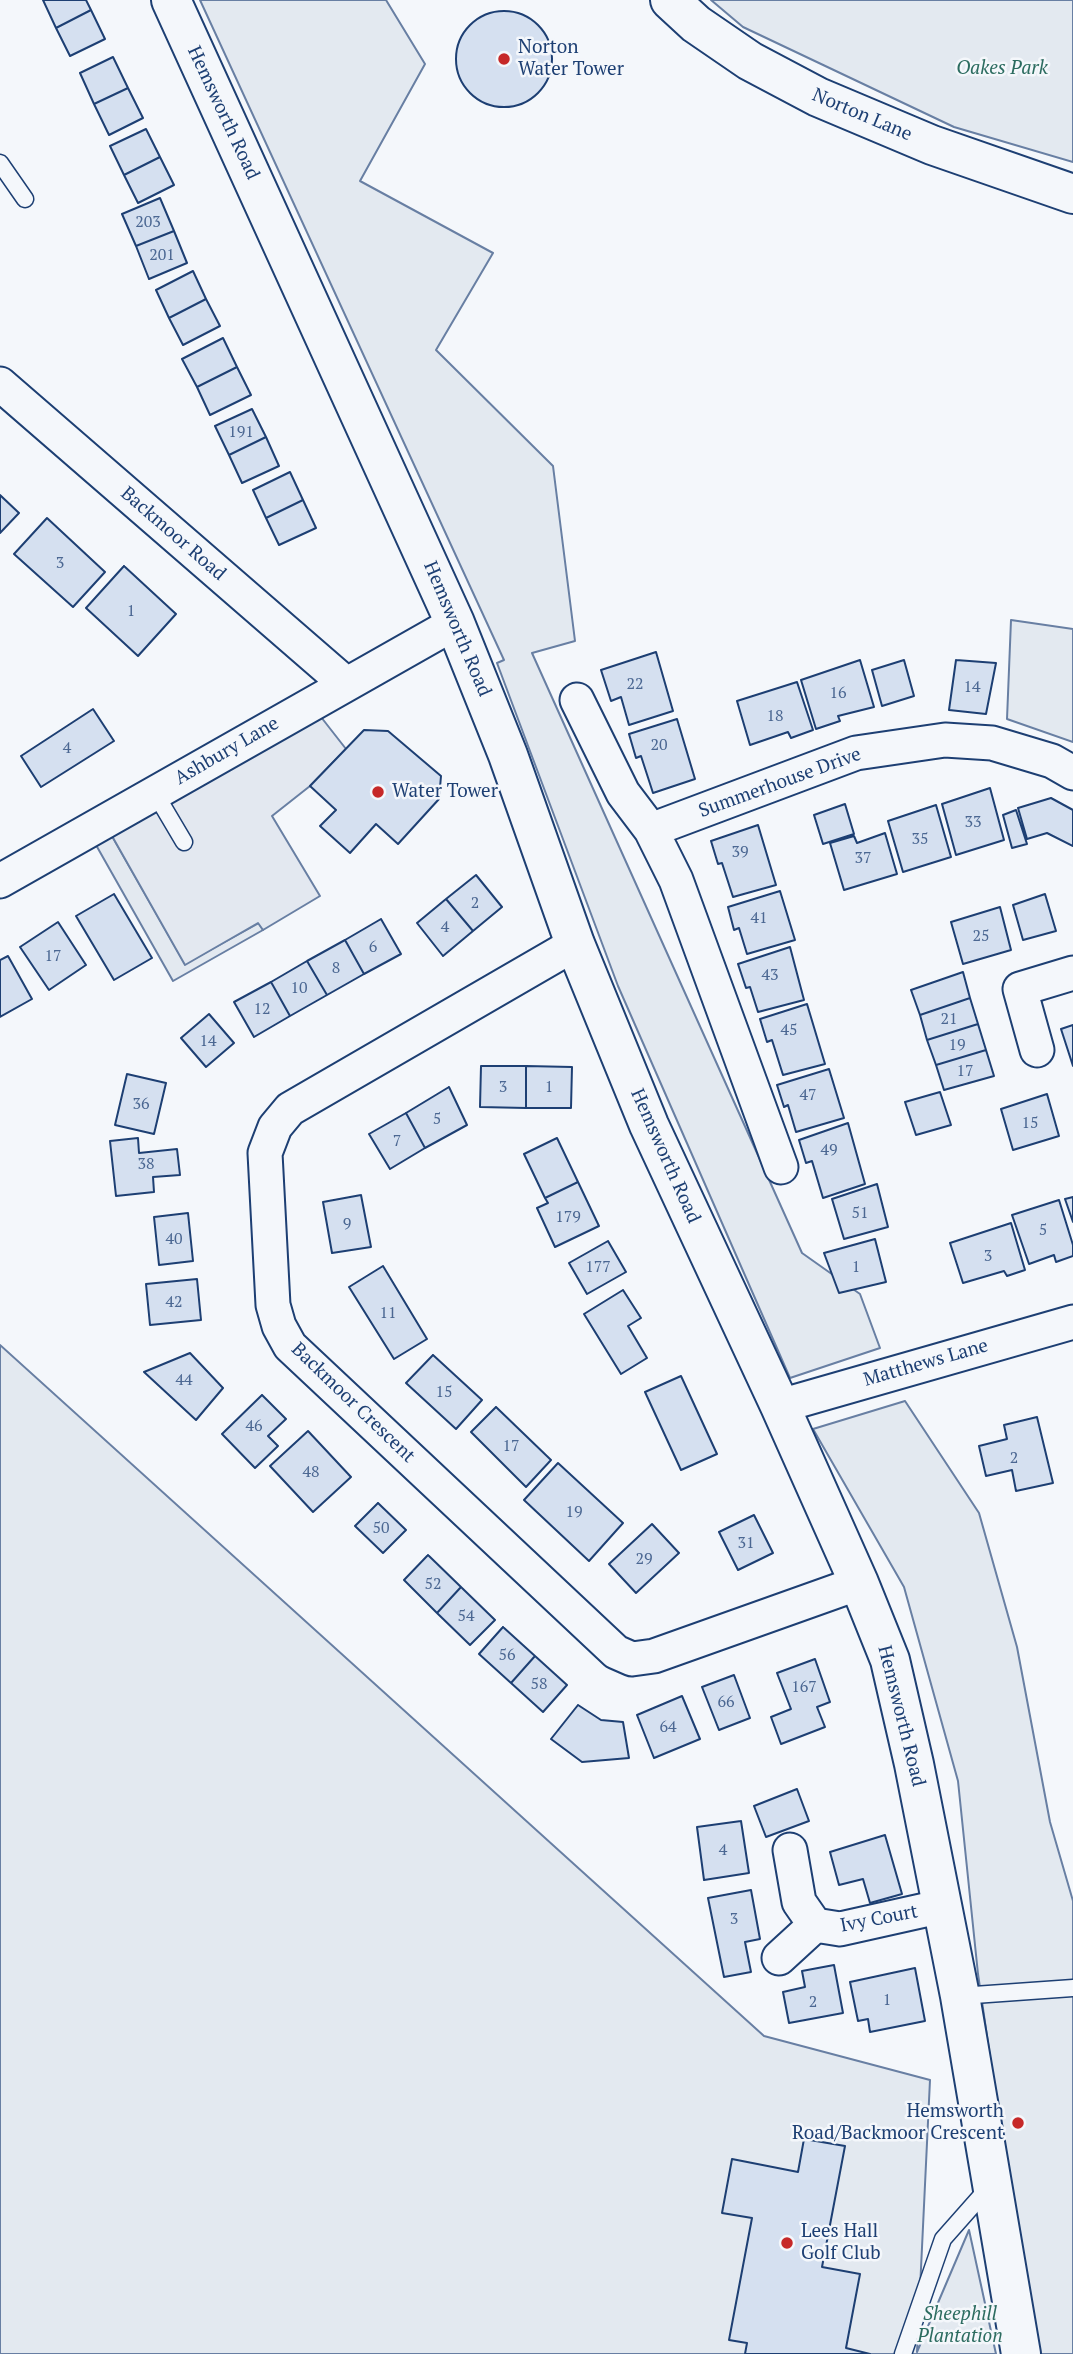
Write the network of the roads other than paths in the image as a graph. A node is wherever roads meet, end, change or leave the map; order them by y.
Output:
1 (171, 0) edge
2 (670, 0) edge
3 (0, 163) edge
4 (1073, 194) edge
5 (25, 199) dead end
6 (0, 384) edge
7 (455, 623) junction
8 (346, 684) junction
9 (577, 700) dead end
10 (1073, 773) edge
11 (155, 793) junction
12 (651, 830) junction
13 (184, 842) dead end
14 (0, 881) edge
15 (575, 944) junction
16 (1073, 973) edge
17 (1037, 1050) dead end
18 (781, 1167) dead end
19 (1073, 1322) edge
20 (780, 1406) junction
21 (859, 1583) junction
22 (790, 1850) dead end
23 (943, 1906) junction
24 (815, 1925) junction
25 (779, 1958) dead end
26 (1073, 1988) edge
27 (960, 1996) junction
28 (991, 2185) junction
29 (902, 2354) edge
30 (1021, 2354) edge

1 - 7 street, Hemsworth Road
2 - 4 street, Norton Lane
3 - 5 lane
6 - 8 street, Backmoor Road
7 - 8 street, Ashbury Lane
7 - 15 street, Hemsworth Road
8 - 11 street, Ashbury Lane
9 - 12 street
10 - 12 street, Summerhouse Drive
11 - 13 lane
11 - 14 street, Ashbury Lane
12 - 18 street
15 - 20 street, Hemsworth Road
15 - 21 street, Backmoor Crescent
16 - 17 street
19 - 20 street, Matthews Lane
20 - 21 street, Hemsworth Road
21 - 23 street, Hemsworth Road
22 - 24 street, Ivy Court
23 - 24 street, Ivy Court
23 - 27 street, Hemsworth Road
24 - 25 street, Ivy Court
26 - 27 lane
27 - 28 street, Hemsworth Road
28 - 29 lane
28 - 30 street, Hemsworth Road

